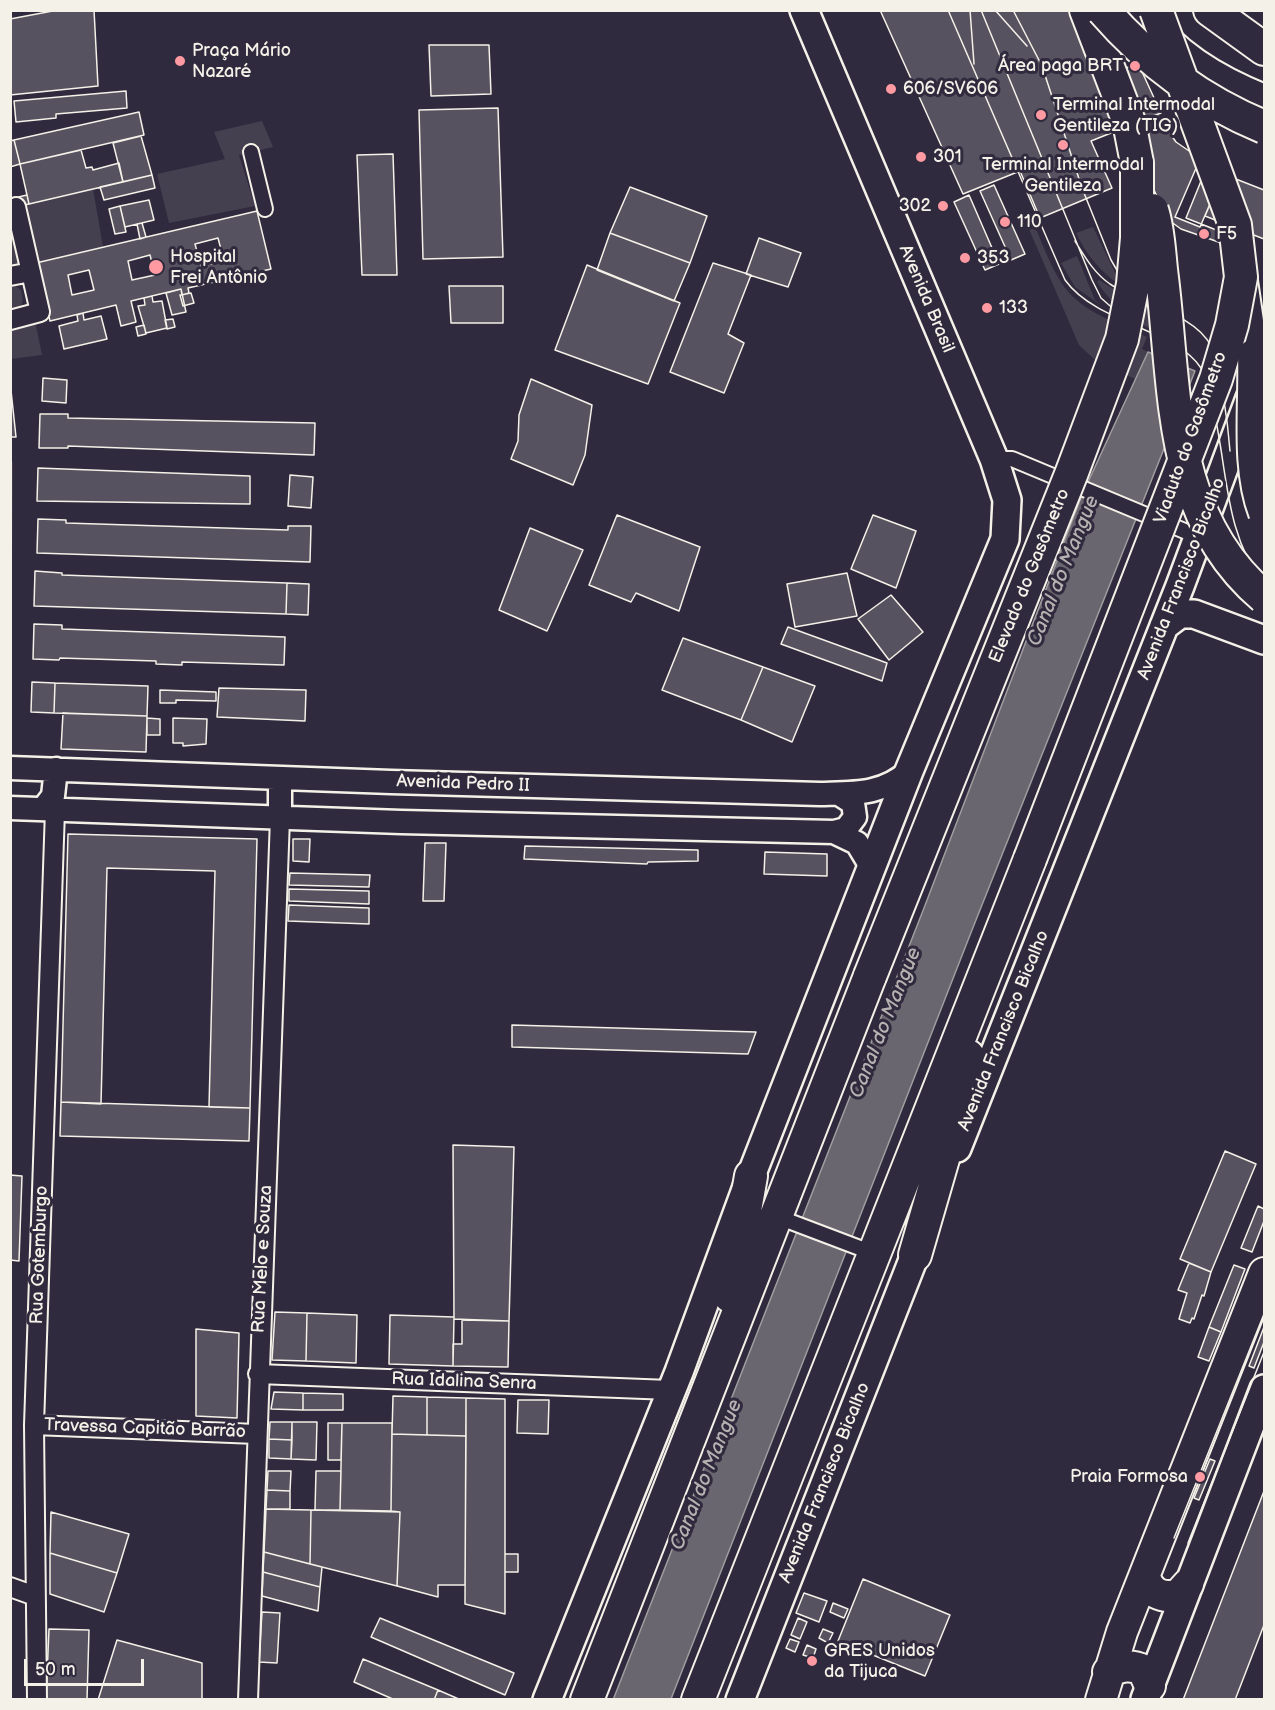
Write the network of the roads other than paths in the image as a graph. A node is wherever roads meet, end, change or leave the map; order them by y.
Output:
1 (804, 10) edge
2 (1086, 10) edge
3 (1103, 10) edge
4 (1139, 10) edge
5 (1156, 10) edge
6 (1210, 10) edge
7 (1264, 49) edge
8 (1256, 97) edge
9 (1264, 127) edge
10 (251, 152) dead end
11 (1137, 164) junction
12 (16, 207) dead end
13 (265, 209) dead end
14 (31, 272) junction
15 (10, 276) edge
16 (1241, 277) junction
17 (10, 320) edge
18 (1264, 361) edge
19 (994, 459) junction
20 (1264, 513) edge
21 (1199, 537) junction
22 (1264, 597) edge
23 (1164, 626) junction
24 (1264, 640) edge
25 (10, 768) edge
26 (56, 769) junction
27 (909, 771) junction
28 (280, 778) junction
29 (839, 794) junction
30 (10, 808) edge
31 (49, 810) junction
32 (280, 818) junction
33 (834, 832) junction
34 (1030, 859) joint
35 (872, 868) junction
36 (982, 980) junction
37 (751, 1176) junction
38 (787, 1221) junction
39 (862, 1249) junction
40 (915, 1255) junction
41 (1264, 1273) edge
42 (258, 1374) junction
43 (713, 1380) junction
44 (1264, 1389) edge
45 (670, 1390) junction
46 (34, 1425) junction
47 (256, 1434) junction
48 (1145, 1575) junction
49 (1188, 1584) junction
50 (10, 1587) edge
51 (35, 1596) junction
52 (618, 1623) junction
53 (1104, 1686) edge
54 (1148, 1693) edge
55 (37, 1700) edge
56 (248, 1700) edge
57 (547, 1700) edge
58 (573, 1700) edge
59 (587, 1700) edge
60 (698, 1700) edge
61 (740, 1700) edge

1 - 19 main road, Avenida Brasil
2 - 11 highway, Elevado do Gasômetro
3 - 9 highway, bridge
4 - 8 highway
5 - 16 highway, Viaduto do Gasômetro, bridge
6 - 7 highway
10 - 13 street
11 - 22 highway, Elevado do Gasômetro, bridge
11 - 38 highway, Elevado do Gasômetro, bridge
12 - 14 street
14 - 15 street
14 - 17 street
16 - 20 main road, bridge
16 - 34 highway, Viaduto do Gasômetro, bridge
18 - 21 main road, Avenida Francisco Bicalho
19 - 21 street
19 - 27 main road, Avenida Brasil
21 - 23 main road, Avenida Francisco Bicalho
23 - 24 main road
23 - 40 main road, Avenida Francisco Bicalho
25 - 26 street, Avenida Pedro II
26 - 28 street, Avenida Pedro II
26 - 31 street
27 - 29 street, Avenida Pedro II
27 - 35 main road
28 - 29 street, Avenida Pedro II
28 - 32 street
29 - 33 street
30 - 31 street
31 - 32 street
31 - 46 street, Rua Gotemburgo
32 - 33 street
32 - 42 street, Rua Melo e Souza
33 - 35 street
34 - 36 highway, Avenida Francisco Bicalho
35 - 37 main road
36 - 39 highway, Avenida Francisco Bicalho
36 - 40 highway
37 - 43 highway
37 - 45 main road
38 - 39 street
38 - 43 highway
39 - 60 highway, Avenida Francisco Bicalho
40 - 61 main road, Avenida Francisco Bicalho
41 - 48 main road
42 - 45 street, Rua Idalina Senra
42 - 47 street, Rua Melo e Souza
43 - 52 highway
44 - 49 main road
45 - 57 main road
46 - 47 street, Travessa Capitão Barrão
46 - 51 street, Rua Gotemburgo
47 - 56 street, Rua Melo e Souza
48 - 49 main road
48 - 53 main road
49 - 54 main road
50 - 51 street
51 - 55 street, Rua Gotemburgo
52 - 58 highway
52 - 59 highway
53 - 54 main road

